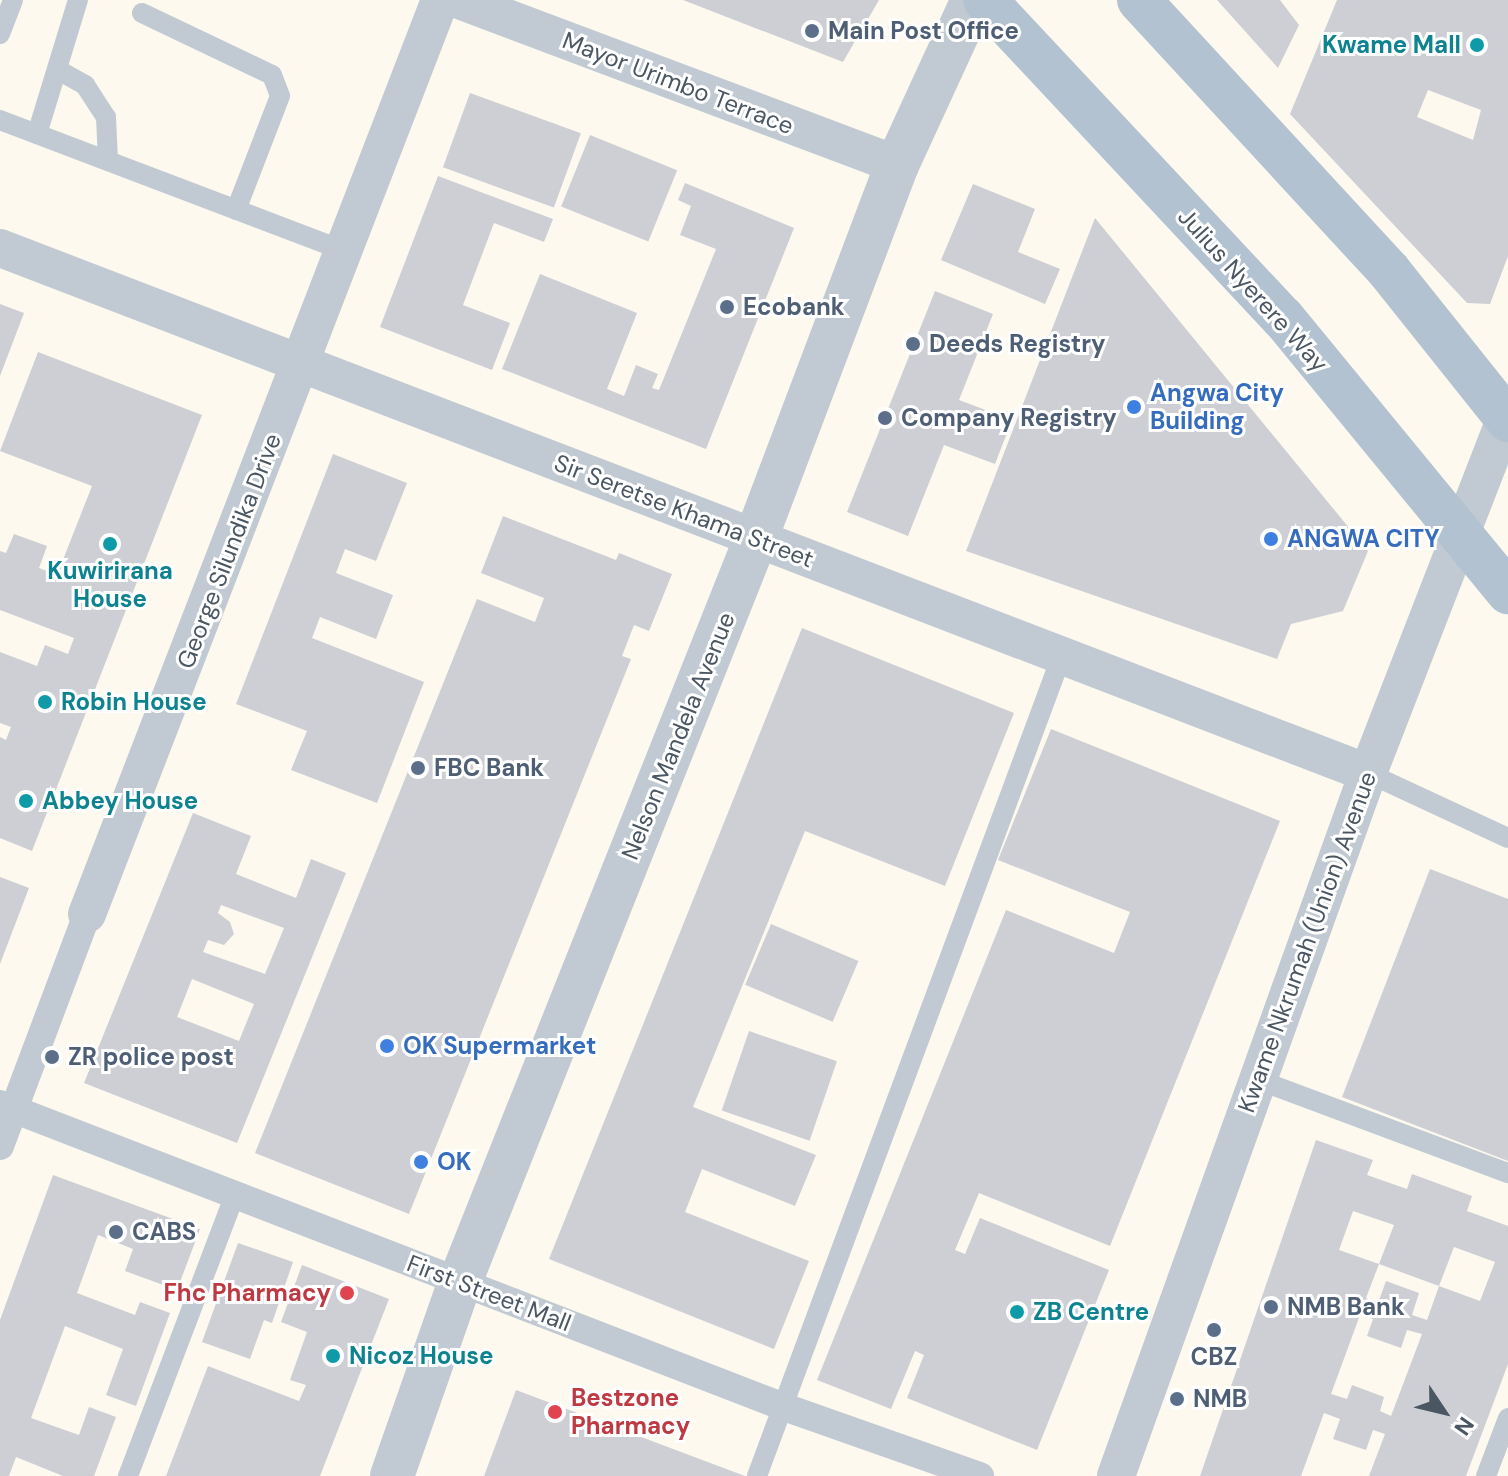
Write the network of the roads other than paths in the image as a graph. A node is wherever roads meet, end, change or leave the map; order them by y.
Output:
1 (13, 0) edge
2 (78, 0) edge
3 (440, 0) edge
4 (459, 0) edge
5 (973, 0) edge
6 (985, 0) edge
7 (1139, 0) edge
8 (142, 13) dead end
9 (0, 34) edge
10 (58, 70) junction
11 (0, 120) edge
12 (37, 134) junction
13 (108, 161) junction
14 (897, 165) junction
15 (236, 210) junction
16 (0, 248) edge
17 (345, 251) junction
18 (302, 364) junction
19 (1507, 416) edge
20 (1462, 537) junction
21 (756, 538) junction
22 (1508, 592) edge
23 (1062, 655) junction
24 (1368, 773) junction
25 (1508, 838) edge
26 (87, 914) joint
27 (1256, 1079) junction
28 (7, 1107) edge
29 (0, 1146) edge
30 (1508, 1173) edge
31 (235, 1195) junction
32 (460, 1282) junction
33 (784, 1407) junction
34 (1508, 1418) edge
35 (128, 1476) edge
36 (392, 1476) edge
37 (757, 1476) edge
38 (980, 1476) edge
39 (1116, 1476) edge
40 (1486, 1476) edge

1 - 9 lane
2 - 10 lane
3 - 17 street, George Silundika Drive
4 - 14 street, Mayor Urimbo Terrace
5 - 14 street, Nelson Mandela Avenue
6 - 20 main road, Julius Nyerere Way
7 - 19 main road
8 - 15 lane
10 - 12 lane
10 - 13 lane
11 - 12 lane
12 - 13 lane
13 - 15 lane
14 - 21 street, Nelson Mandela Avenue
15 - 17 lane
16 - 18 street, Sir Seretse Khama Street
17 - 18 street, George Silundika Drive
18 - 21 street, Sir Seretse Khama Street
18 - 26 street, George Silundika Drive
19 - 20 street, Kwame Nkrumah (Union) Avenue
20 - 22 main road, Julius Nyerere Way
20 - 24 street, Kwame Nkrumah (Union) Avenue
21 - 23 street, Sir Seretse Khama Street
21 - 32 street, Nelson Mandela Avenue
23 - 24 street, Sir Seretse Khama Street
23 - 33 lane
24 - 25 lane
24 - 27 street, Kwame Nkrumah (Union) Avenue
26 - 28 street, George Silundika Drive
27 - 30 lane
27 - 39 street, Kwame Nkrumah (Union) Avenue
28 - 29 street, George Silundika Drive
28 - 31 street, First Street Mall
31 - 32 street, First Street Mall
31 - 35 lane
32 - 33 street, First Street Mall
32 - 36 street, Nelson Mandela Avenue
33 - 37 lane
33 - 38 street, First Street Mall
34 - 40 lane

